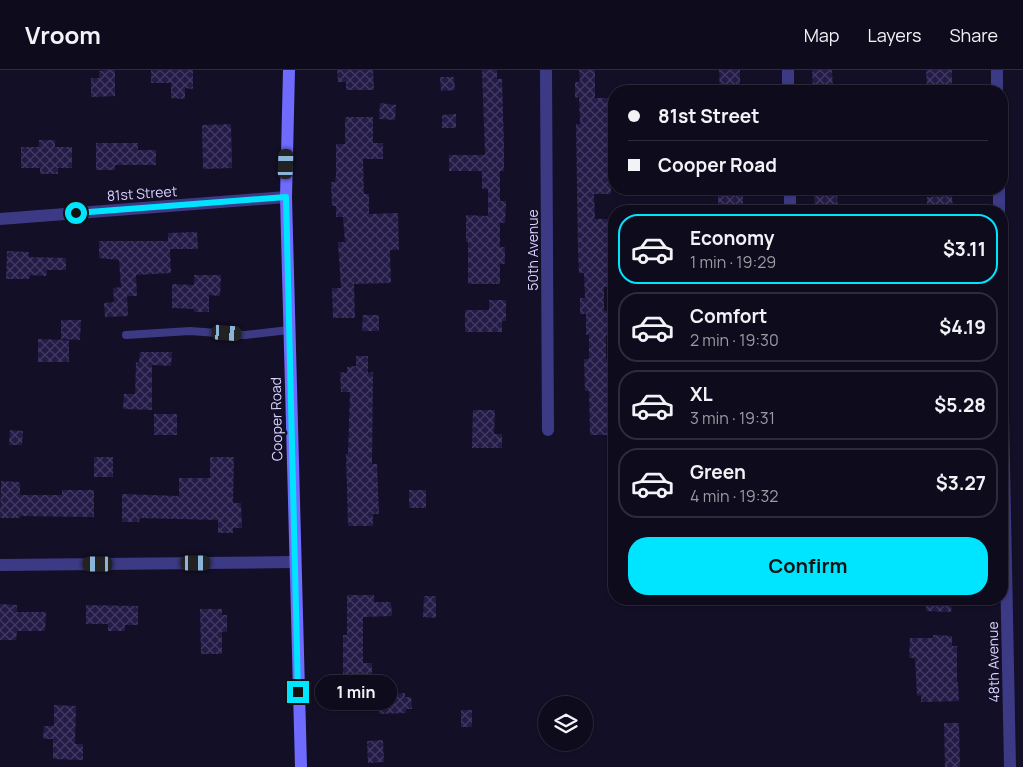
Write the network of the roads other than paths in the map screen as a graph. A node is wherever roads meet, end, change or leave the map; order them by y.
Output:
1 (289, 70) edge
2 (546, 70) edge
3 (788, 70) edge
4 (997, 70) edge
5 (788, 85) edge
6 (997, 85) edge
7 (286, 197) junction
8 (0, 219) edge
9 (289, 330) junction
10 (126, 334) dead end
11 (548, 430) dead end
12 (294, 562) junction
13 (0, 566) edge
14 (1007, 605) edge
15 (301, 767) edge
16 (1010, 767) edge

1 - 7 street, Cooper Road
2 - 11 street, 50th Avenue
3 - 5 street
4 - 6 street
7 - 8 street, 81st Street
7 - 9 street, Cooper Road
9 - 10 lane
9 - 12 street, Cooper Road
12 - 13 street
12 - 15 street, Cooper Road
14 - 16 street, 48th Avenue

